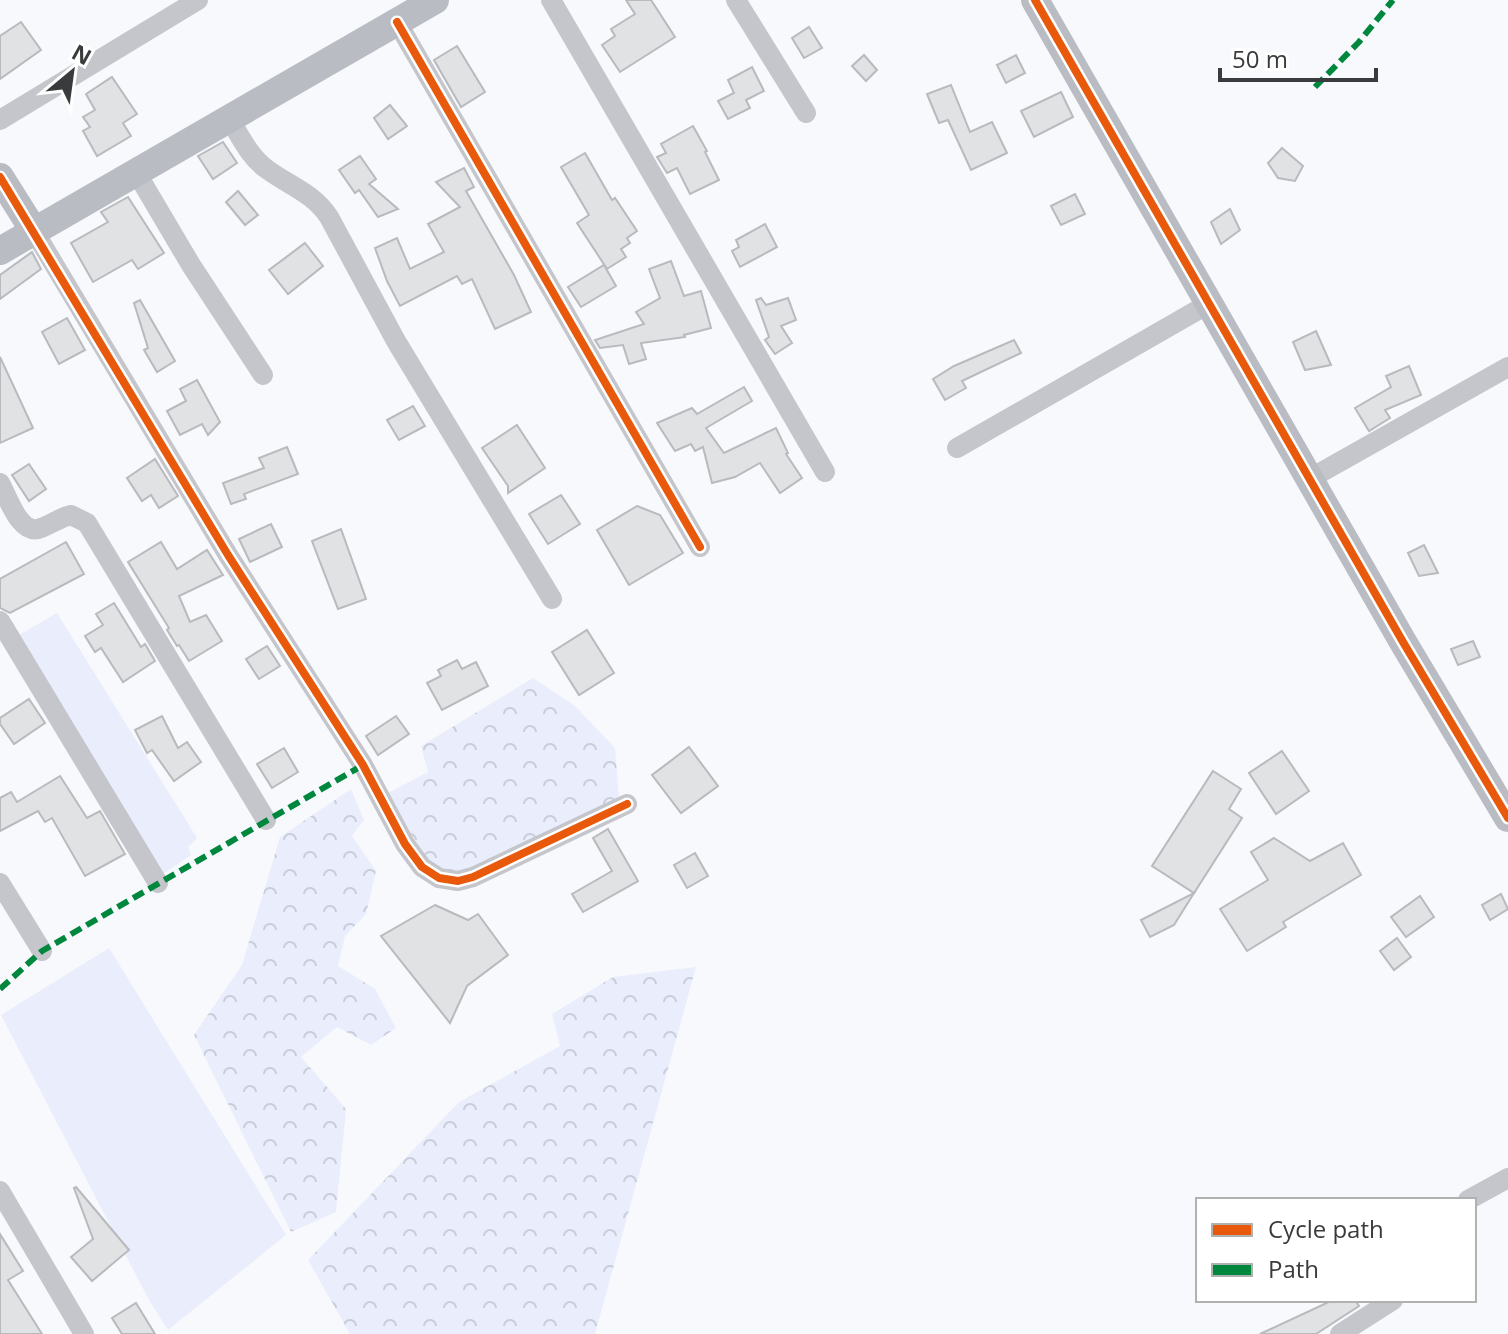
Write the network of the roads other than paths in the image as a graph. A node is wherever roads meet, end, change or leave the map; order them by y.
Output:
1 (198, 0) edge
2 (435, 0) edge
3 (551, 0) edge
4 (736, 0) edge
5 (1035, 0) edge
6 (397, 22) junction
7 (806, 113) dead end
8 (229, 118) junction
9 (0, 120) edge
10 (136, 172) junction
11 (0, 177) edge
12 (34, 231) junction
13 (0, 251) edge
14 (1210, 303) junction
15 (1508, 367) edge
16 (263, 375) dead end
17 (957, 448) dead end
18 (825, 472) dead end
19 (1311, 478) junction
20 (0, 483) edge
21 (700, 547) dead end
22 (552, 599) dead end
23 (0, 621) edge
24 (627, 804) dead end
25 (1508, 818) edge
26 (266, 820) dead end
27 (0, 883) edge
28 (158, 883) dead end
29 (42, 951) dead end
30 (1508, 1178) edge
31 (0, 1191) edge
32 (1472, 1198) edge
33 (1390, 1302) edge
34 (84, 1334) edge
35 (1340, 1334) edge

1 - 9 street
2 - 6 street
3 - 18 street
4 - 7 street
5 - 14 street
6 - 8 street
6 - 21 street
8 - 10 street
8 - 22 street
10 - 12 street
10 - 16 street
11 - 12 street
12 - 13 street
12 - 24 street
14 - 17 street
14 - 19 street
15 - 19 street
19 - 25 street
20 - 26 street
23 - 28 street
27 - 29 street
30 - 32 street
31 - 34 street
33 - 35 street

